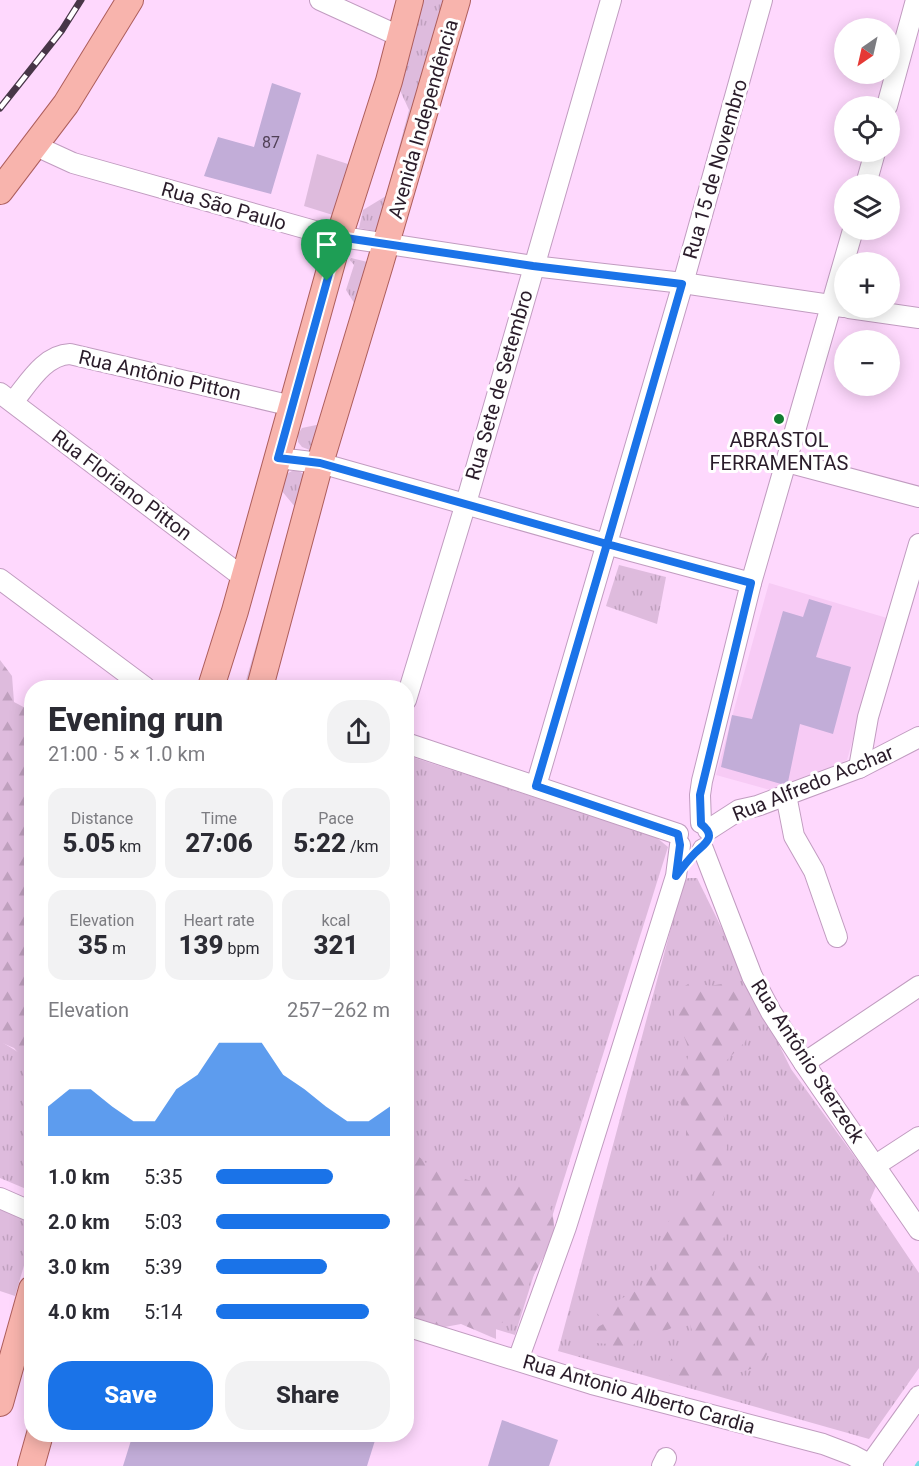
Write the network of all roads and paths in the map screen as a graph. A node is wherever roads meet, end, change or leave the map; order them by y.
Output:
1 (130, 0) edge
2 (320, 0) edge
3 (410, 0) edge
4 (457, 0) edge
5 (611, 0) edge
6 (762, 0) edge
7 (916, 0) edge
8 (399, 36) junction
9 (890, 96) edge
10 (36, 146) junction
11 (0, 191) edge
12 (339, 237) junction
13 (386, 245) junction
14 (533, 266) junction
15 (682, 284) junction
16 (834, 305) edge
17 (900, 315) edge
18 (838, 318) edge
19 (919, 318) edge
20 (6, 398) edge
21 (292, 406) junction
22 (278, 458) junction
23 (787, 462) junction
24 (320, 463) junction
25 (919, 497) edge
26 (466, 503) junction
27 (607, 544) junction
28 (919, 544) edge
29 (244, 578) junction
30 (0, 579) edge
31 (751, 583) junction
32 (136, 680) edge
33 (213, 680) edge
34 (262, 680) edge
35 (412, 680) edge
36 (919, 737) edge
37 (414, 746) edge
38 (859, 768) junction
39 (536, 786) junction
40 (786, 795) junction
41 (693, 837) junction
42 (837, 937) dead end
43 (919, 986) edge
44 (804, 1063) junction
45 (919, 1137) edge
46 (876, 1165) junction
47 (0, 1198) edge
48 (24, 1208) edge
49 (919, 1230) edge
50 (24, 1318) edge
51 (414, 1328) edge
52 (518, 1360) junction
53 (919, 1396) edge
54 (0, 1403) edge
55 (38, 1442) edge
56 (823, 1444) junction
57 (871, 1465) edge
58 (31, 1466) edge
59 (841, 1466) edge

1 - 10 main road
2 - 8 street
3 - 8 main road
4 - 13 main road, Avenida Independência
5 - 14 street, Rua Sete de Setembro
6 - 15 street, Rua 15 de Novembro
7 - 9 street
8 - 12 main road
10 - 11 main road
10 - 12 street, Rua São Paulo
12 - 13 street, Rua São Paulo
12 - 21 main road
13 - 14 street, Rua São Paulo
13 - 24 main road, Avenida Independência
14 - 15 street, Rua São Paulo
14 - 26 street, Rua Sete de Setembro
15 - 16 street, Rua São Paulo
15 - 27 street, Rua 15 de Novembro
17 - 19 street, Rua São Paulo
18 - 23 street
20 - 21 street, Rua Antônio Pitton
20 - 29 street, Rua Floriano Pitton
21 - 22 main road
22 - 24 street
22 - 29 main road
23 - 25 street
23 - 31 street
24 - 26 street
24 - 34 main road, Avenida Independência
26 - 27 street
26 - 35 street, Rua Sete de Setembro
27 - 31 street
27 - 39 street, Rua 15 de Novembro
28 - 38 street
29 - 33 main road
30 - 32 street
31 - 41 street
36 - 38 street, Rua Alfredo Acchar
37 - 39 street
38 - 40 street, Rua Alfredo Acchar
39 - 41 street
40 - 41 street, Rua Alfredo Acchar
40 - 42 street
41 - 44 street, Rua Antônio Sterzeck
41 - 52 street
43 - 44 street
44 - 46 street, Rua Antônio Sterzeck
45 - 46 street
46 - 49 street, Rua Antônio Sterzeck
47 - 48 street
50 - 54 main road
51 - 52 street, Rua Antonio Alberto Cardia
52 - 56 street, Rua Antonio Alberto Cardia
53 - 57 street
55 - 58 main road
56 - 57 street, Rua Antonio Alberto Cardia
56 - 59 street

